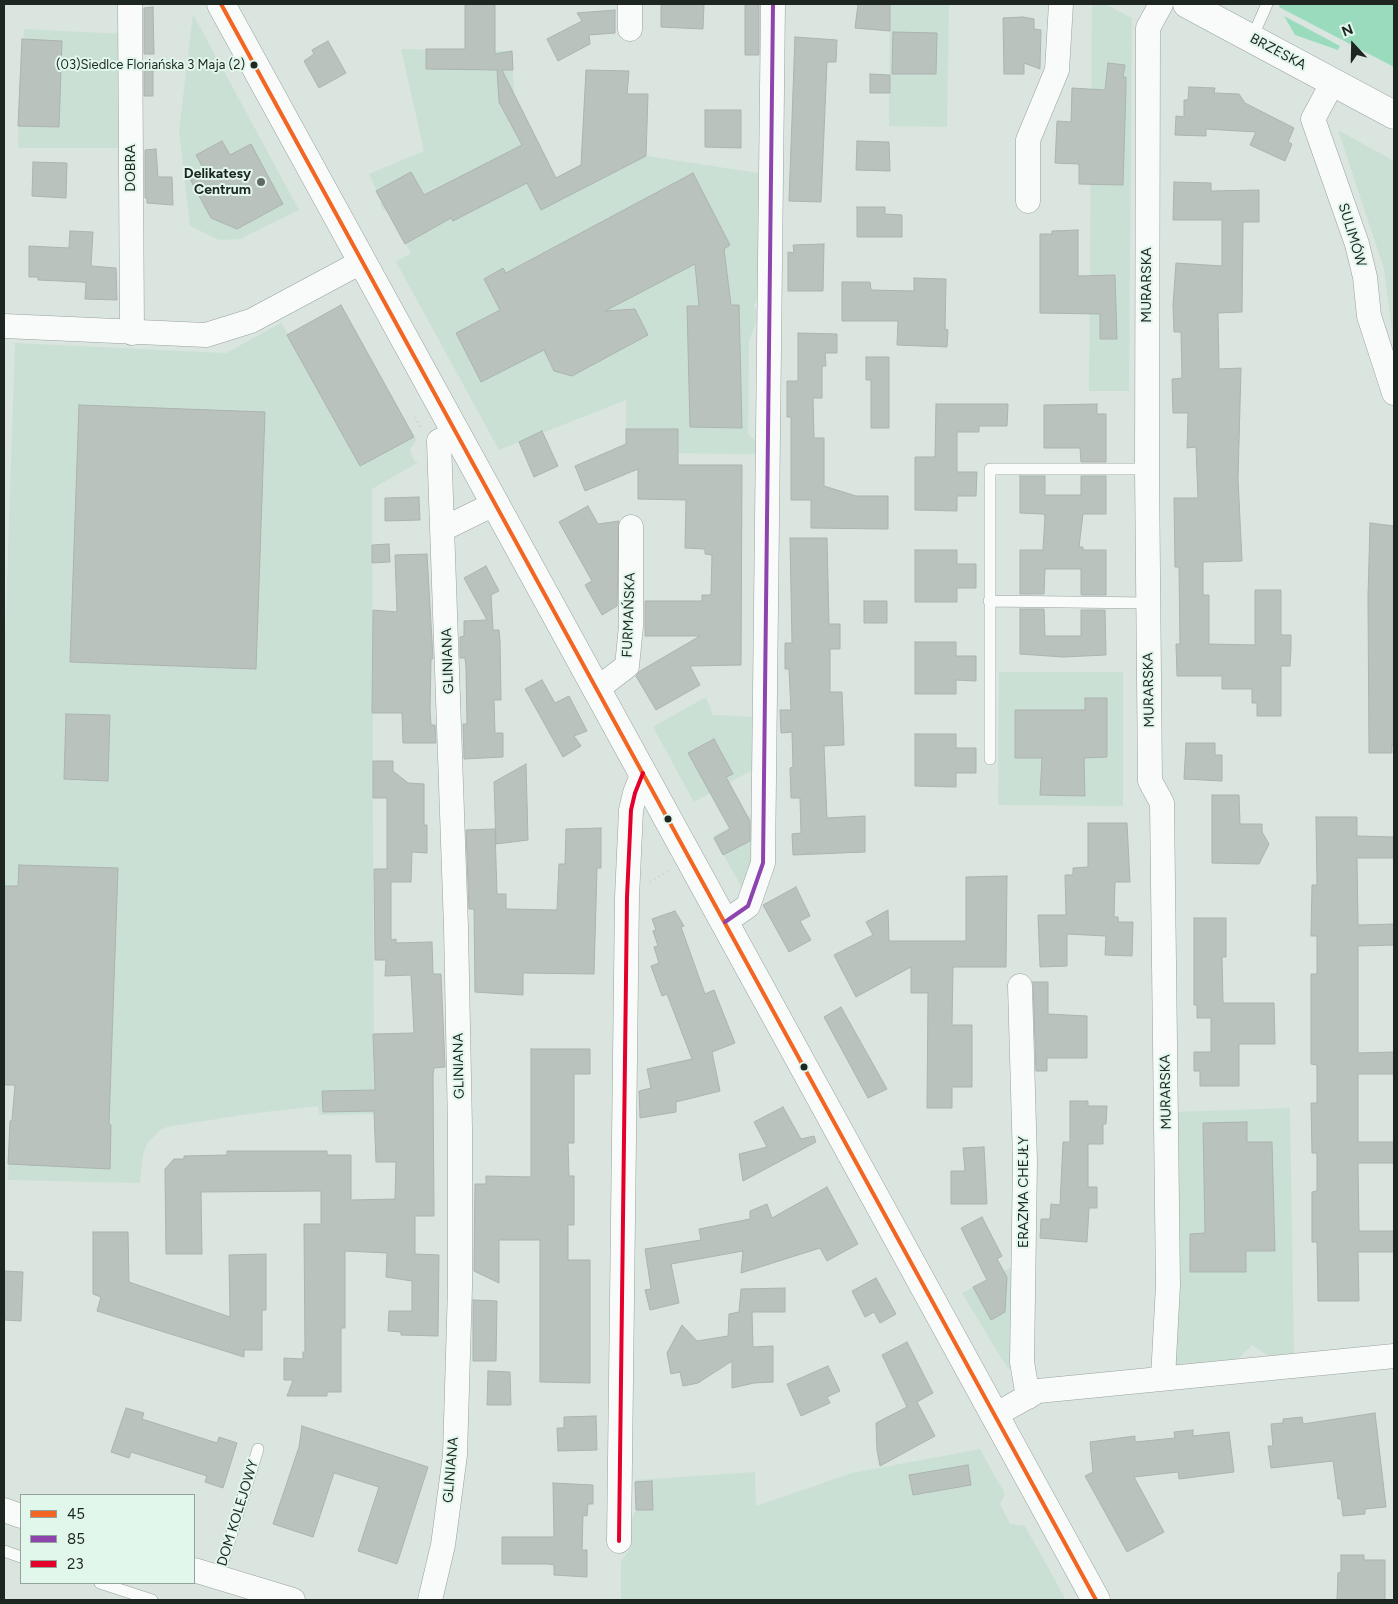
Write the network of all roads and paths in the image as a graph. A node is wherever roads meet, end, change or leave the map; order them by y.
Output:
1 (130, 4) edge
2 (221, 4) edge
3 (630, 4) edge
4 (773, 4) edge
5 (1062, 4) edge
6 (1161, 4) edge
7 (1188, 4) edge
8 (1267, 4) edge
9 (630, 29) dead end
10 (1252, 38) junction
11 (1333, 82) junction
12 (1394, 115) edge
13 (1028, 201) dead end
14 (363, 261) junction
15 (4, 326) edge
16 (132, 333) junction
17 (1394, 393) edge
18 (448, 437) junction
19 (1147, 469) junction
20 (494, 504) junction
21 (631, 527) dead end
22 (443, 529) junction
23 (989, 601) junction
24 (1147, 604) junction
25 (597, 689) junction
26 (990, 759) dead end
27 (644, 773) junction
28 (725, 922) junction
29 (1020, 986) dead end
30 (1394, 1356) edge
31 (1163, 1378) junction
32 (1028, 1397) junction
33 (995, 1415) junction
34 (258, 1449) dead end
35 (4, 1510) edge
36 (20, 1516) edge
37 (619, 1541) dead end
38 (4, 1551) edge
39 (20, 1557) edge
40 (195, 1570) edge
41 (218, 1578) junction
42 (103, 1584) edge
43 (152, 1600) edge
44 (293, 1600) edge
45 (430, 1600) edge
46 (1096, 1600) edge

1 - 16 street, DOBRA
2 - 14 street
3 - 9 street
4 - 28 street
5 - 13 street
6 - 19 street, MURARSKA
7 - 10 street, BRZESKA
8 - 10 lane
10 - 11 street, BRZESKA
11 - 12 street, BRZESKA
11 - 17 street, SULIMÓW
14 - 16 street
14 - 18 street
15 - 16 street
18 - 20 street
18 - 22 street, GLINIANA
19 - 23 lane
19 - 24 street, MURARSKA
20 - 22 street
20 - 25 street
21 - 25 street, FURMAŃSKA
22 - 45 street, GLINIANA
23 - 24 lane
23 - 26 lane
24 - 31 street, MURARSKA
25 - 27 street
27 - 28 street
27 - 37 street
28 - 33 street
29 - 32 street, ERAZMA CHEJŁY
30 - 31 street
31 - 32 street
32 - 33 street
33 - 46 street
34 - 41 lane, DOM KOLEJOWY
35 - 36 street
38 - 39 lane
40 - 41 street
41 - 44 street
42 - 43 lane

